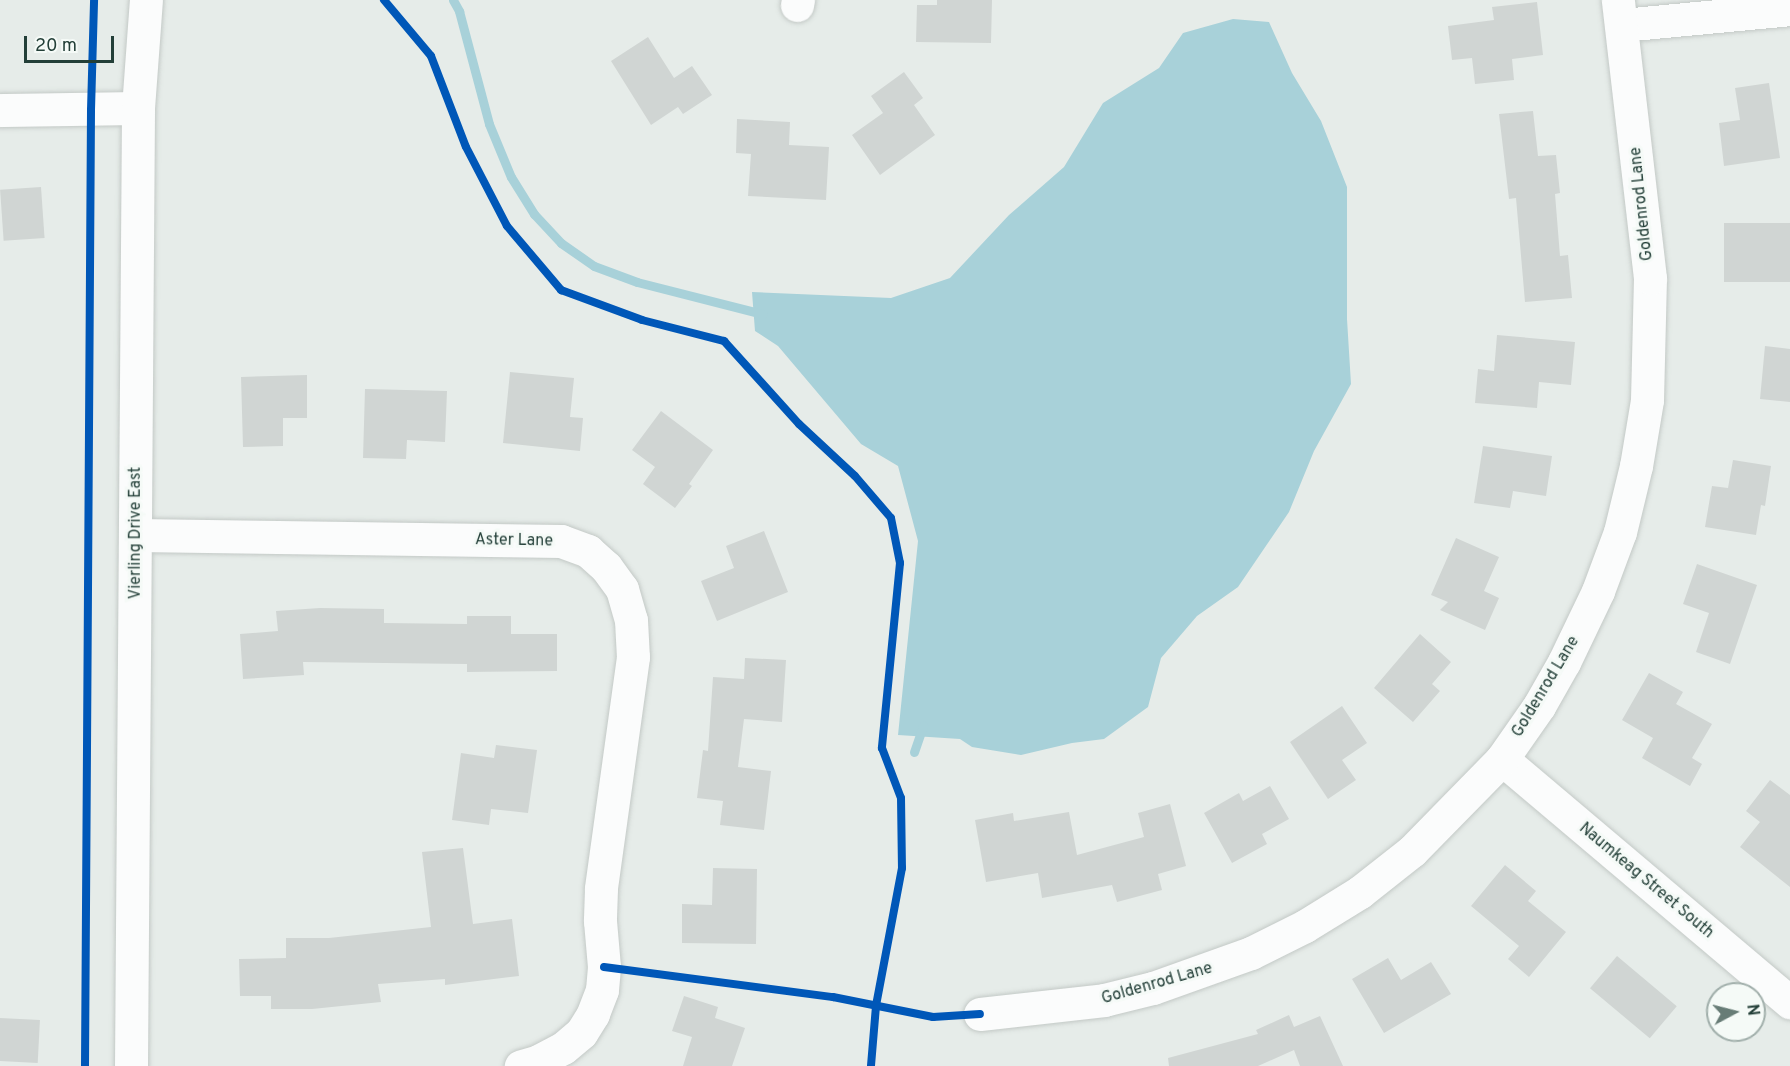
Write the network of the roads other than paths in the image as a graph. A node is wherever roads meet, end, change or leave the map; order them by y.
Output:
1 (146, 0) edge
2 (1790, 9) edge
3 (1620, 12) edge
4 (138, 108) junction
5 (0, 110) edge
6 (136, 535) junction
7 (1502, 759) junction
8 (1790, 1002) edge
9 (980, 1014) dead end
10 (131, 1066) edge
11 (521, 1066) edge

1 - 4 street, Vierling Drive East
2 - 3 street
3 - 7 street, Goldenrod Lane
4 - 5 street
4 - 6 street, Vierling Drive East
6 - 10 street, Vierling Drive East
6 - 11 street, Aster Lane
7 - 8 street, Naumkeag Street South
7 - 9 street, Goldenrod Lane

